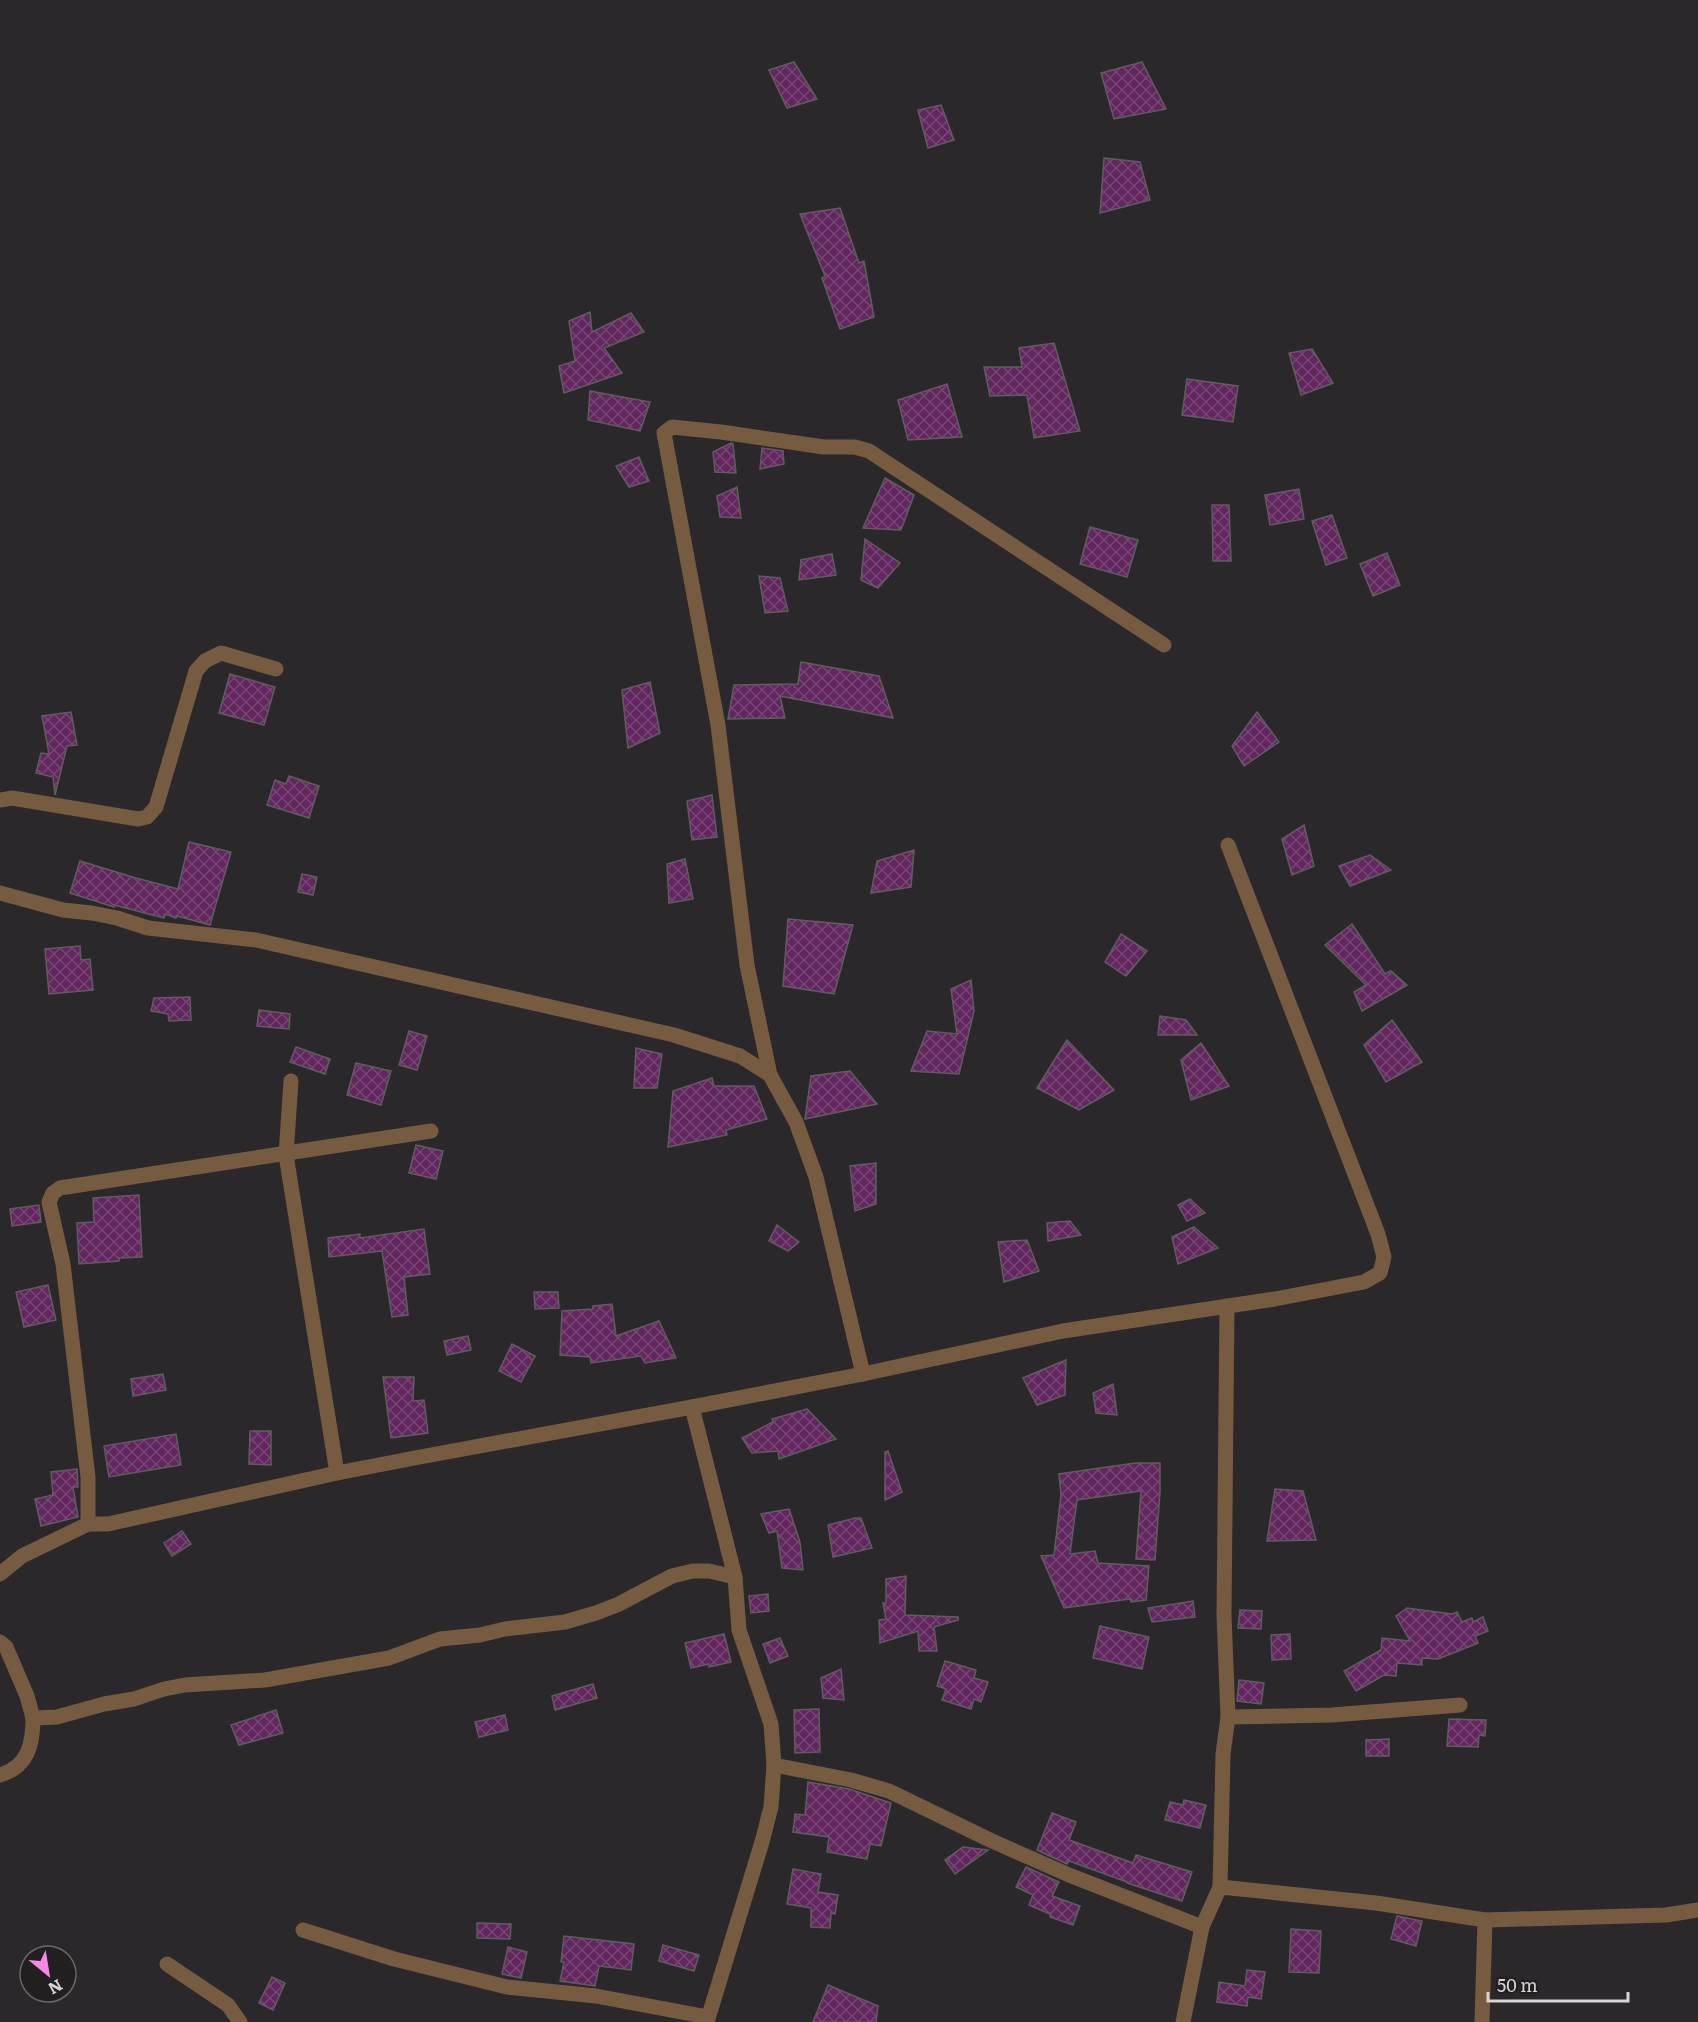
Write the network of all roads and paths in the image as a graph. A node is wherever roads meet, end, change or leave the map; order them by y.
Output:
1 (1164, 645) dead end
2 (276, 669) dead end
3 (0, 800) edge
4 (1228, 845) dead end
5 (0, 893) edge
6 (770, 1075) junction
7 (291, 1081) dead end
8 (431, 1131) dead end
9 (286, 1155) junction
10 (1227, 1306) junction
11 (863, 1374) junction
12 (692, 1407) junction
13 (337, 1473) junction
14 (88, 1524) junction
15 (0, 1574) edge
16 (735, 1576) junction
17 (0, 1642) edge
18 (1461, 1705) dead end
19 (1228, 1717) junction
20 (33, 1718) junction
21 (774, 1765) junction
22 (0, 1776) edge
23 (1220, 1887) junction
24 (1698, 1910) edge
25 (1485, 1920) junction
26 (1202, 1927) junction
27 (303, 1930) dead end
28 (167, 1964) dead end
29 (707, 2020) edge
30 (240, 2022) edge
31 (1183, 2022) edge
32 (1482, 2022) edge

1 - 6 street
2 - 3 street
4 - 10 street
5 - 6 street
6 - 11 street
7 - 9 street
8 - 9 street
9 - 13 street
9 - 14 street
10 - 11 street
10 - 19 street
11 - 12 street
12 - 13 street
12 - 16 street
13 - 14 street
14 - 15 street
16 - 20 street
16 - 21 street
17 - 20 street
18 - 19 street
19 - 23 street
20 - 22 street
21 - 26 street
21 - 29 street
23 - 25 street
23 - 26 street
24 - 25 street
25 - 32 street
26 - 31 street
27 - 29 street
28 - 30 street

